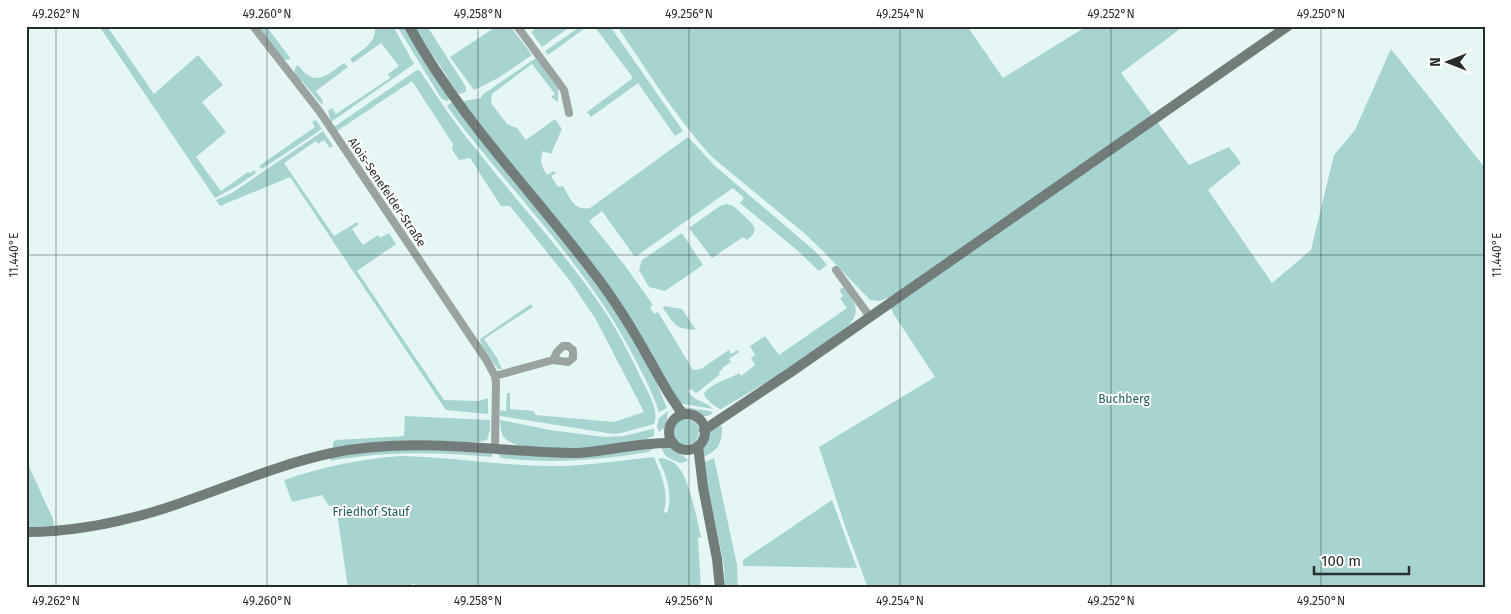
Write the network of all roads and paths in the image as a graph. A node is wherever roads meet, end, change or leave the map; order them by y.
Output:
1 (253, 26) edge
2 (409, 26) edge
3 (517, 26) edge
4 (1288, 26) edge
5 (569, 113) dead end
6 (836, 270) dead end
7 (870, 317) junction
8 (554, 360) dead end
9 (494, 376) junction
10 (665, 388) junction
11 (683, 414) junction
12 (673, 420) junction
13 (702, 425) junction
14 (669, 431) junction
15 (673, 443) junction
16 (644, 444) junction
17 (698, 446) junction
18 (495, 449) junction
19 (687, 450) junction
20 (703, 487) junction
21 (30, 532) edge
22 (720, 588) edge

1 - 9 street, Alois-Senefelder-Straße
2 - 10 street
3 - 5 street
4 - 7 street
6 - 7 street
7 - 13 street
8 - 9 street
9 - 18 street, Alois-Senefelder-Straße
10 - 11 street
10 - 12 street
11 - 12 street
11 - 13 street
12 - 14 street
13 - 17 street
14 - 15 street
14 - 16 street
15 - 16 street
15 - 19 street
16 - 18 street
17 - 19 street
17 - 20 street
18 - 21 street
19 - 20 street
20 - 22 street

